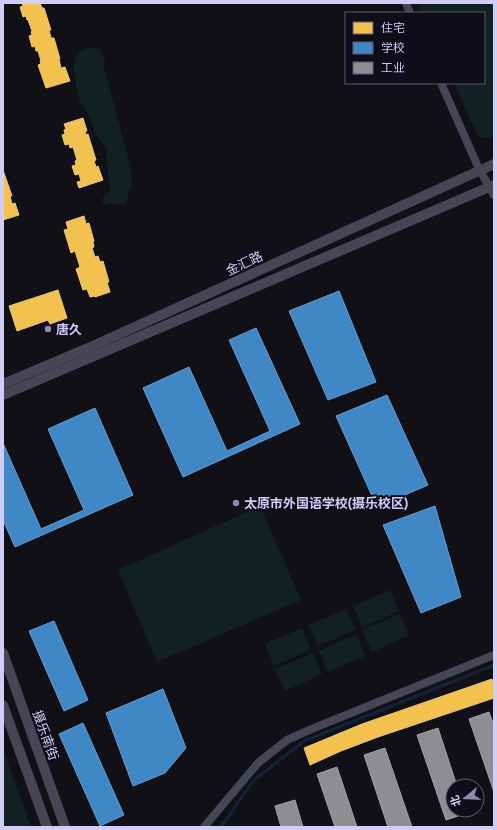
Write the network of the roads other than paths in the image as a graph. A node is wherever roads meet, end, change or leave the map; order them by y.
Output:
1 (441, 84) edge
2 (494, 164) edge
3 (479, 169) junction
4 (492, 189) edge
5 (3, 384) edge
6 (3, 395) edge
7 (3, 652) edge
8 (494, 655) edge
9 (3, 705) edge
10 (47, 827) edge
11 (65, 827) edge
12 (204, 827) edge

1 - 3 street
2 - 3 street, 金汇路
3 - 4 street
3 - 5 street, 金汇路
4 - 6 street, 金汇路
7 - 11 street, 摄乐南街
8 - 12 street
9 - 10 street

